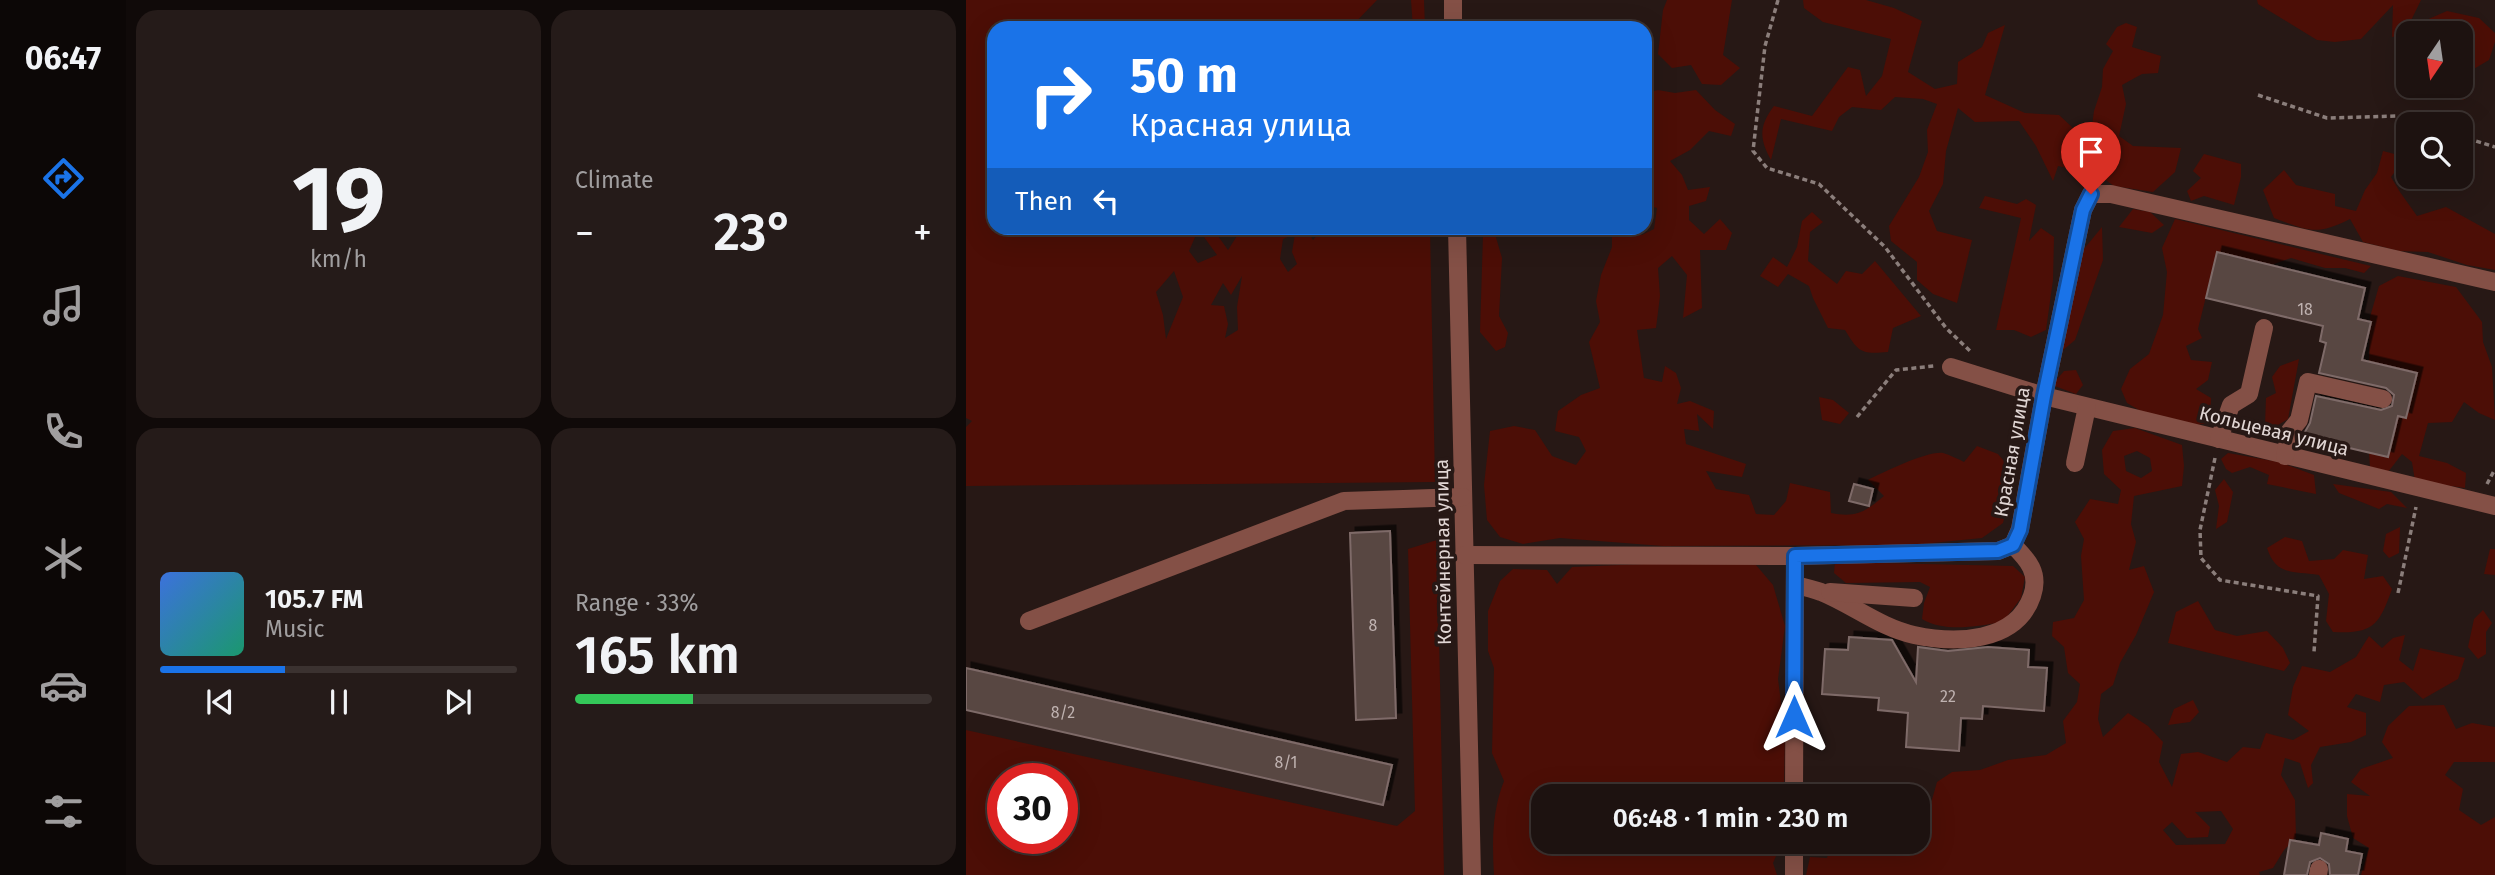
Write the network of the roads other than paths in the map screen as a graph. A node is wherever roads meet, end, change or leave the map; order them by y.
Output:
1 (1453, 0) edge
2 (1453, 21) edge
3 (1457, 235) edge
4 (2495, 282) edge
5 (2264, 327) dead end
6 (1951, 366) road end
7 (2044, 396) junction
8 (2383, 399) dead end
9 (2087, 407) junction
10 (2219, 439) junction
11 (2285, 456) junction
12 (2075, 463) dead end
13 (1463, 497) junction
14 (2495, 506) edge
15 (2013, 545) junction
16 (1464, 555) junction
17 (1795, 556) junction
18 (1795, 585) junction
19 (1819, 591) junction
20 (1914, 598) dead end
21 (1029, 621) dead end
22 (1794, 784) edge
23 (1794, 854) edge
24 (1472, 875) edge
25 (1794, 875) edge

1 - 2 street
3 - 13 street, Контейнерная улица
4 - 7 street, Красная улица
5 - 10 street
6 - 7 street, Кольцевая улица
7 - 9 street, Кольцевая улица
7 - 15 street, Красная улица
8 - 11 street
9 - 10 street, Кольцевая улица
9 - 12 street
10 - 11 street, Кольцевая улица
11 - 14 street, Кольцевая улица
13 - 16 street, Контейнерная улица
13 - 21 street
15 - 17 street, Красная улица
15 - 19 street
16 - 17 street, Красная улица
16 - 24 street, Контейнерная улица
17 - 18 street
18 - 19 street
18 - 22 street
19 - 20 street
23 - 25 street

